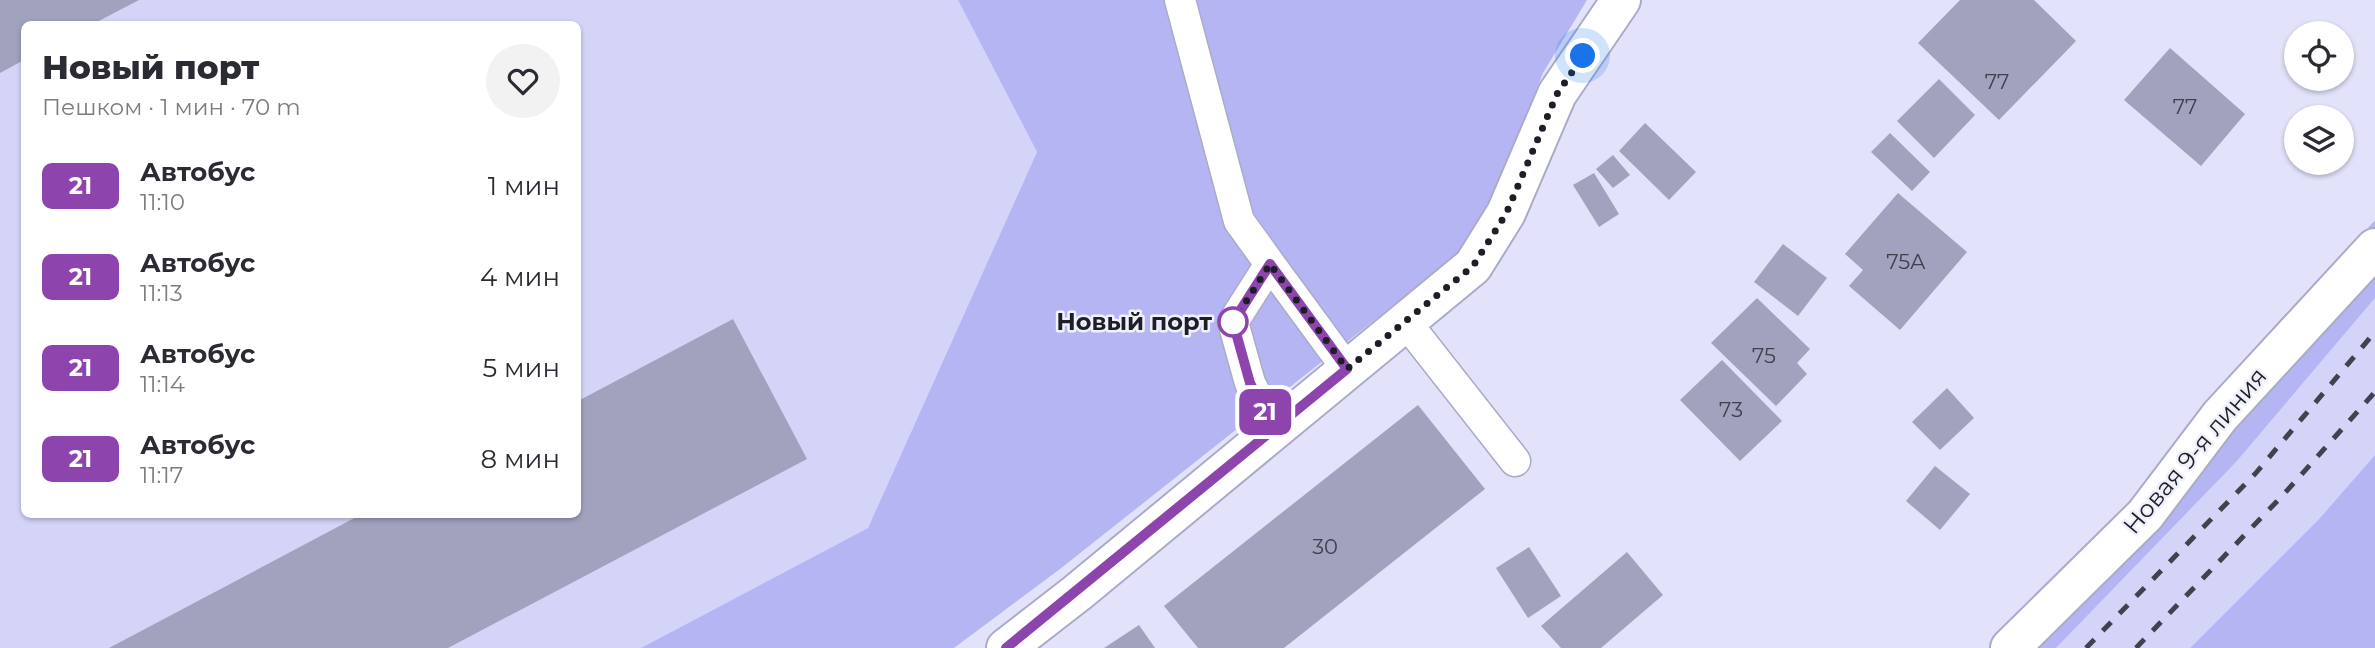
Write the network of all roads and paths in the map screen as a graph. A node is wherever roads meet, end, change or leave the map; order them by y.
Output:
1 (1180, 0) edge
2 (1621, 0) edge
3 (2375, 248) edge
4 (1270, 264) junction
5 (1405, 321) junction
6 (1347, 369) junction
7 (1274, 429) junction
8 (1515, 461) dead end
9 (1006, 648) edge
10 (2010, 648) edge

1 - 4 lane
2 - 5 street
3 - 10 street, Новая 9-я линия
4 - 6 lane
4 - 7 lane
5 - 6 street
5 - 8 lane
6 - 7 street
7 - 9 street

